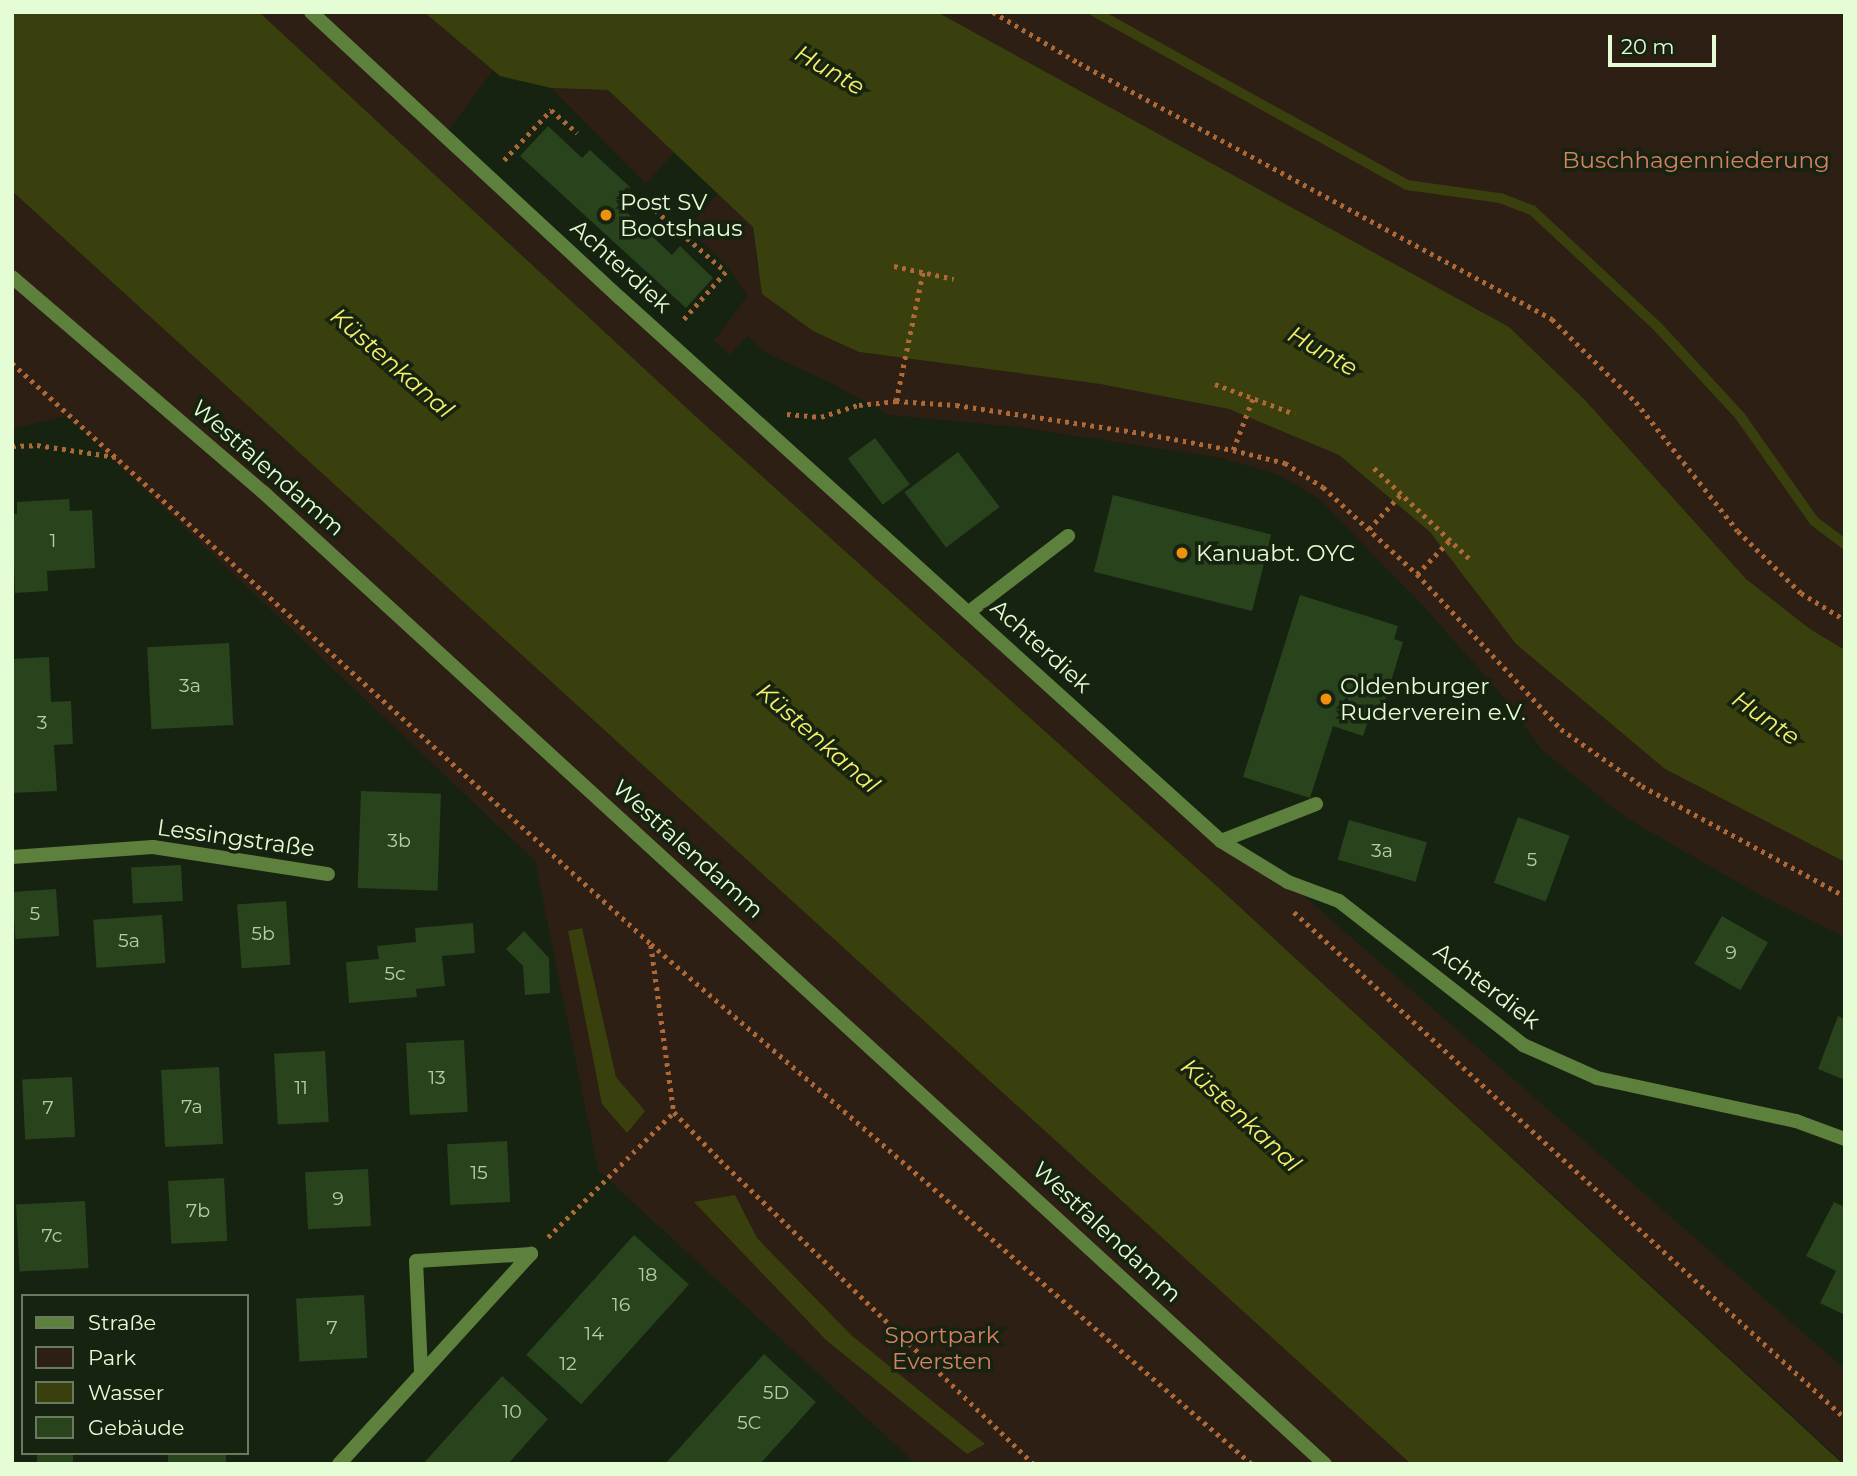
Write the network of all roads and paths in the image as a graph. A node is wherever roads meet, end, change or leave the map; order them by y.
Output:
1 (311, 12) edge
2 (993, 12) edge
3 (577, 133) dead end
4 (489, 176) junction
5 (654, 210) dead end
6 (894, 266) dead end
7 (923, 272) junction
8 (12, 277) edge
9 (954, 279) dead end
10 (666, 338) junction
11 (12, 363) edge
12 (1215, 384) dead end
13 (1253, 398) junction
14 (896, 401) junction
15 (748, 411) junction
16 (1295, 414) dead end
17 (12, 446) edge
18 (1233, 450) junction
19 (116, 457) junction
20 (1374, 468) dead end
21 (1402, 493) junction
22 (1369, 529) junction
23 (1068, 537) dead end
24 (1450, 539) junction
25 (1469, 558) dead end
26 (1417, 574) junction
27 (969, 611) junction
28 (1845, 620) edge
29 (1317, 804) dead end
30 (1221, 841) junction
31 (12, 857) edge
32 (328, 874) dead end
33 (1845, 896) edge
34 (1286, 904) dead end
35 (651, 944) junction
36 (674, 1112) junction
37 (1845, 1139) edge
38 (531, 1254) junction
39 (421, 1373) junction
40 (1845, 1418) edge
41 (340, 1464) edge
42 (1034, 1464) edge
43 (1252, 1464) edge
44 (1325, 1464) edge

1 - 4 street, Achterdiek
2 - 28 path
3 - 4 path
4 - 10 street, Achterdiek
5 - 10 path
6 - 7 path
7 - 9 path
7 - 14 path
8 - 44 street, Westfalendamm
10 - 15 street, Achterdiek
11 - 19 path
12 - 13 path
13 - 16 path
13 - 18 path
14 - 15 path
14 - 18 path
15 - 27 street, Achterdiek
17 - 19 path
18 - 22 path
19 - 35 path
20 - 21 path
21 - 22 path
21 - 24 path
22 - 26 path
23 - 27 street
24 - 25 path
24 - 26 path
26 - 33 path
27 - 30 street, Achterdiek
29 - 30 street
30 - 37 street, Achterdiek
31 - 32 street, Lessingstraße
34 - 40 path
35 - 36 path
35 - 43 path
36 - 38 path
36 - 42 path
38 - 39 street
38 - 39 street
39 - 41 street

